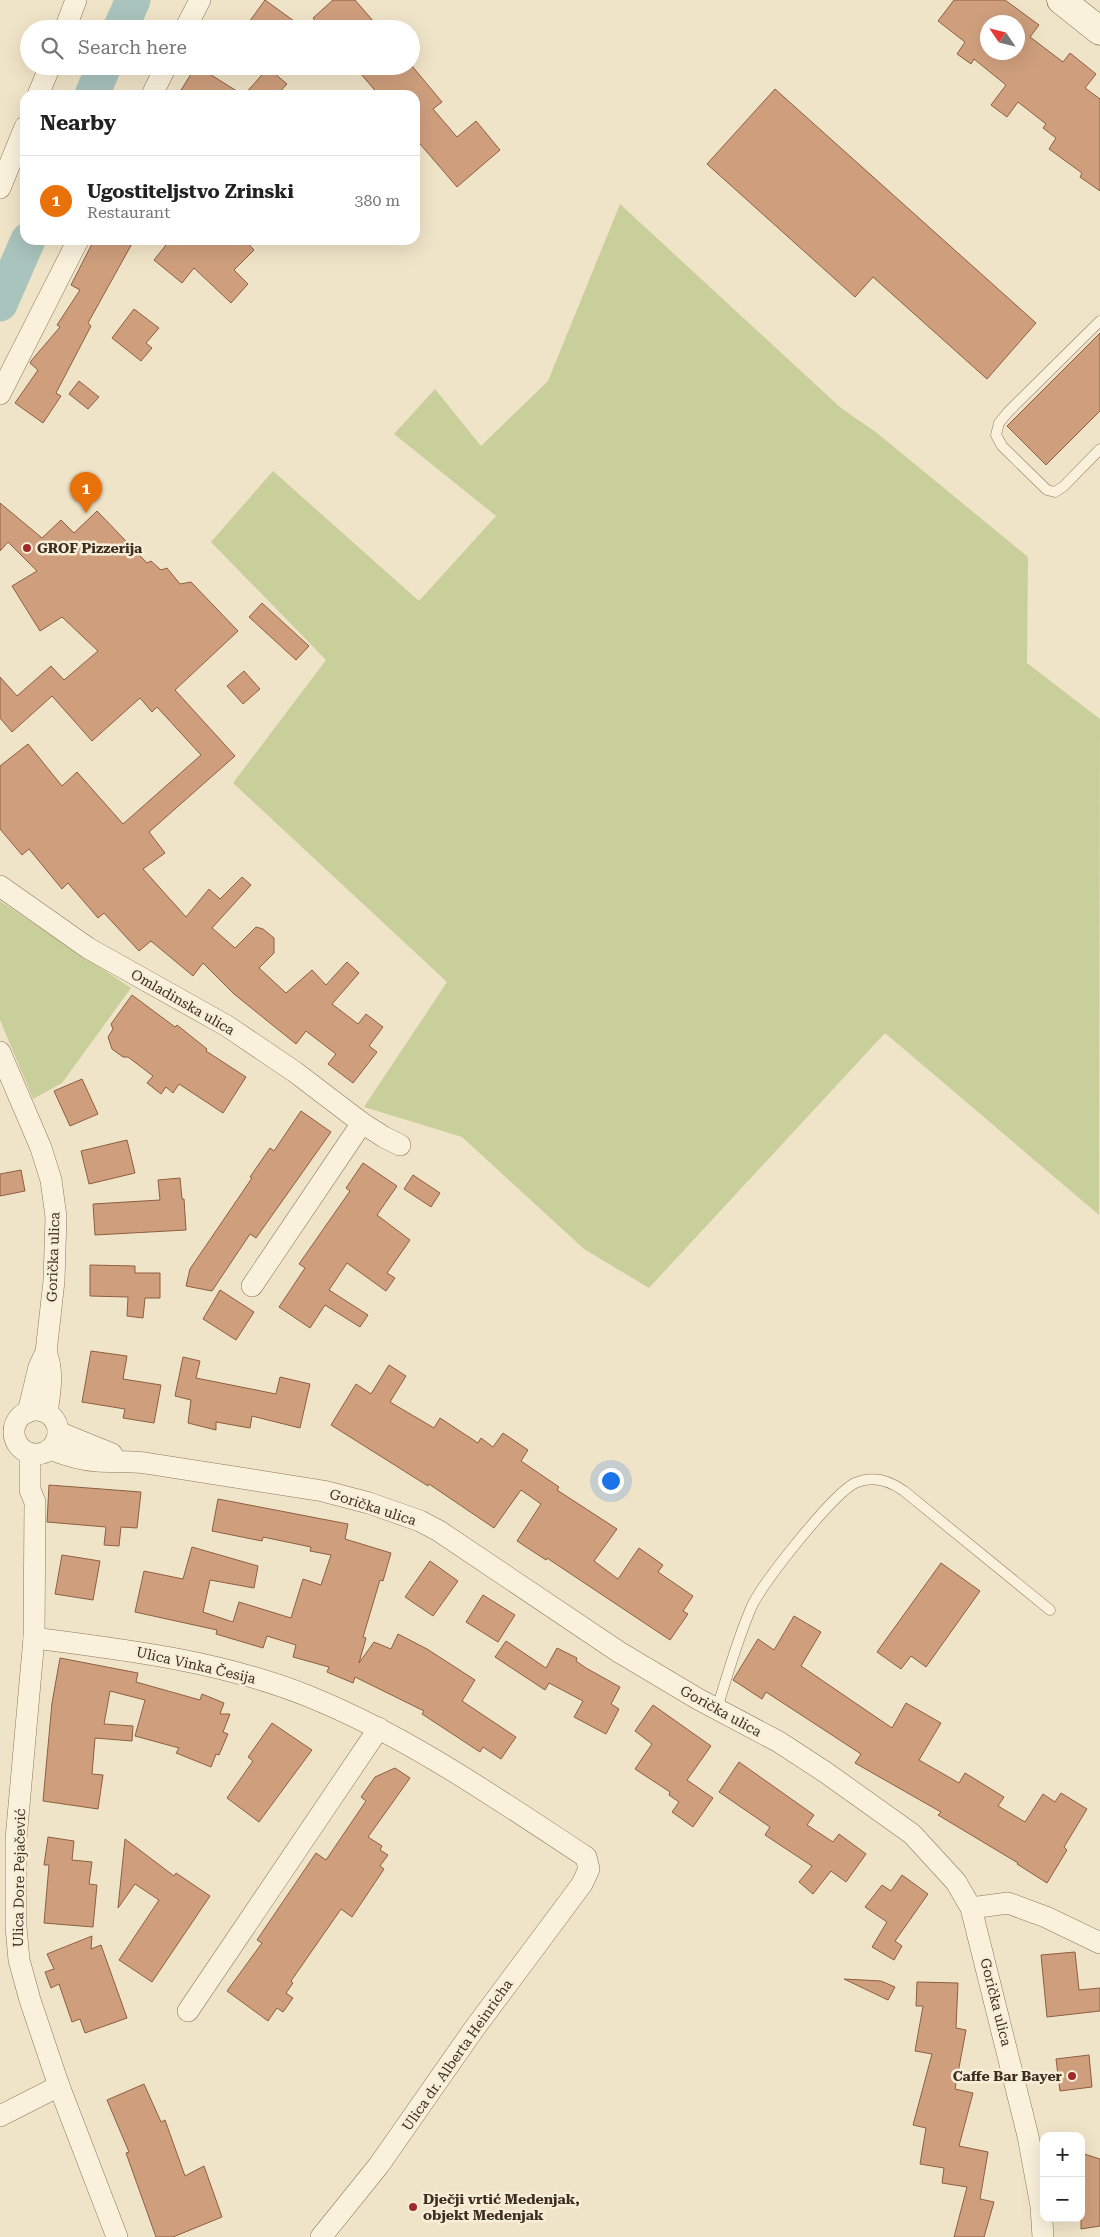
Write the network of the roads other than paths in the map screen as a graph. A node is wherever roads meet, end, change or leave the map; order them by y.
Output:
1 (76, 0) edge
2 (200, 0) edge
3 (1061, 0) edge
4 (68, 20) edge
5 (190, 20) edge
6 (1100, 31) edge
7 (46, 75) edge
8 (162, 75) edge
9 (40, 90) edge
10 (154, 90) edge
11 (20, 139) edge
12 (0, 188) edge
13 (75, 245) edge
14 (1100, 321) edge
15 (0, 394) edge
16 (1100, 449) edge
17 (0, 886) edge
18 (0, 1052) edge
19 (362, 1123) junction
20 (400, 1145) dead end
21 (252, 1286) dead end
22 (37, 1412) junction
23 (27, 1444) edge
24 (1050, 1610) dead end
25 (34, 1638) junction
26 (717, 1709) junction
27 (379, 1728) junction
28 (8, 1839) edge
29 (589, 1869) joint
30 (972, 1908) junction
31 (1100, 1943) edge
32 (188, 2011) dead end
33 (60, 2086) junction
34 (0, 2116) edge
35 (117, 2237) edge
36 (321, 2237) edge
37 (1043, 2237) edge

1 - 4 street
2 - 5 street
3 - 6 main road
7 - 9 street
8 - 10 street
11 - 12 street
13 - 15 street
14 - 16 lane
17 - 19 street, Omladinska ulica
18 - 22 street, Gorička ulica
19 - 20 street, Omladinska ulica
19 - 21 street
22 - 23 street
22 - 23 street
23 - 25 street, Ulica Dore Pejačević
23 - 26 street, Gorička ulica
24 - 26 lane
25 - 27 street, Ulica Vinka Česija
25 - 28 street, Ulica Dore Pejačević
26 - 30 street, Gorička ulica
27 - 29 street, Ulica Vinka Česija
27 - 32 street
28 - 33 street, Ulica Dore Pejačević
29 - 36 street, Ulica dr. Alberta Heinricha
30 - 31 street
30 - 37 street, Gorička ulica
33 - 34 street
33 - 35 street, Ulica Dore Pejačević

